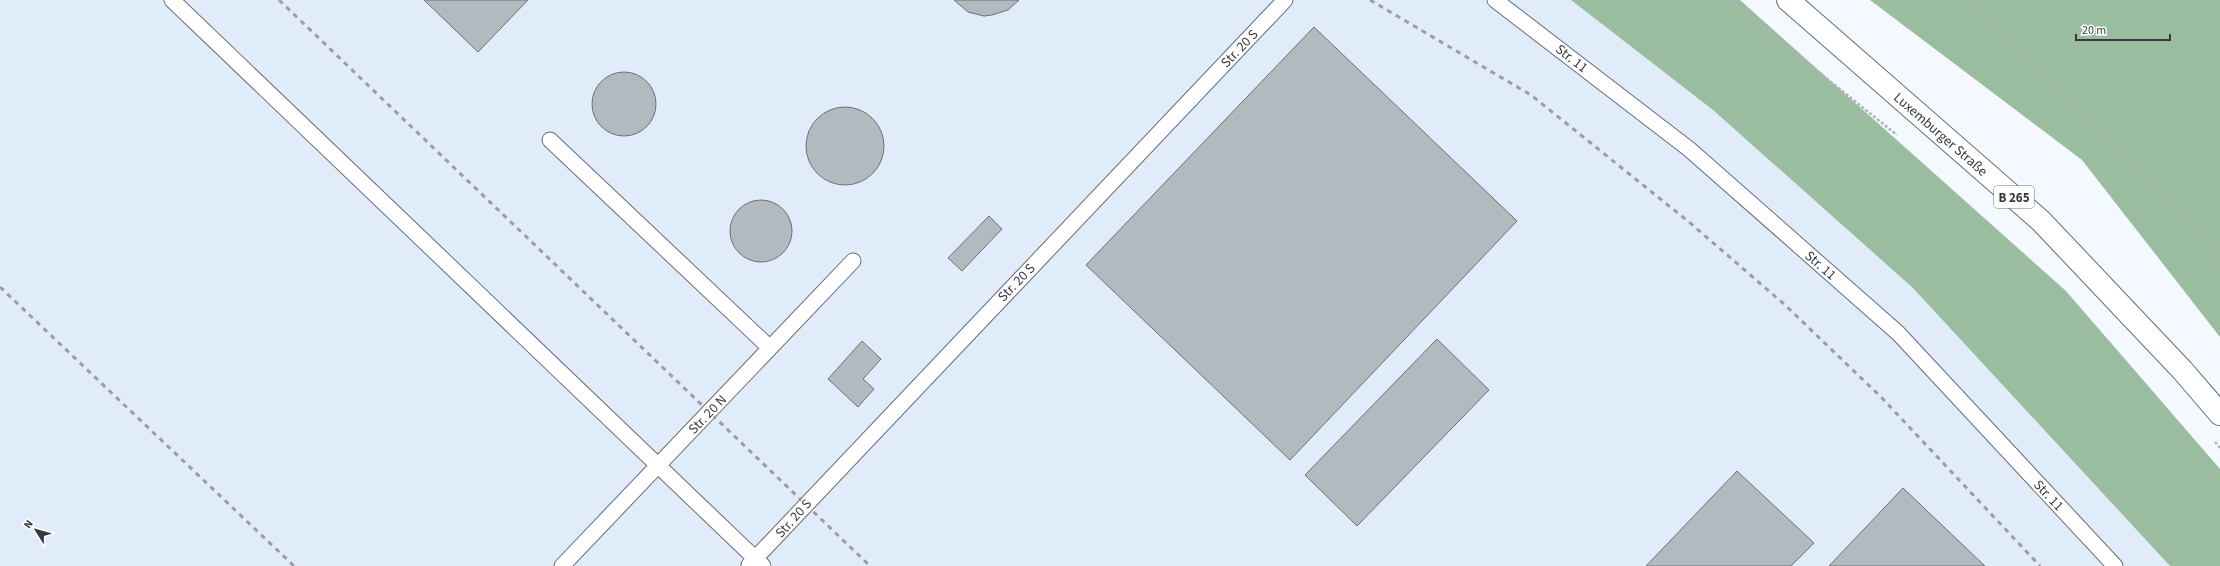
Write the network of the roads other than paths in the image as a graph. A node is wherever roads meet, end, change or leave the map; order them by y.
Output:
1 (172, 0) edge
2 (1285, 0) edge
3 (1495, 0) edge
4 (1788, 0) edge
5 (550, 140) dead end
6 (853, 261) dead end
7 (770, 348) junction
8 (2220, 414) edge
9 (658, 466) junction
10 (756, 564) edge
11 (562, 566) edge
12 (2115, 566) edge

1 - 9 lane
2 - 10 lane, Str. 20 S
3 - 12 lane, Str. 11
4 - 8 main road, Luxemburger Straße / B 265
5 - 7 lane
6 - 7 lane, Str. 20 N
7 - 9 lane, Str. 20 N
9 - 10 lane
9 - 11 lane, Str. 20 N

